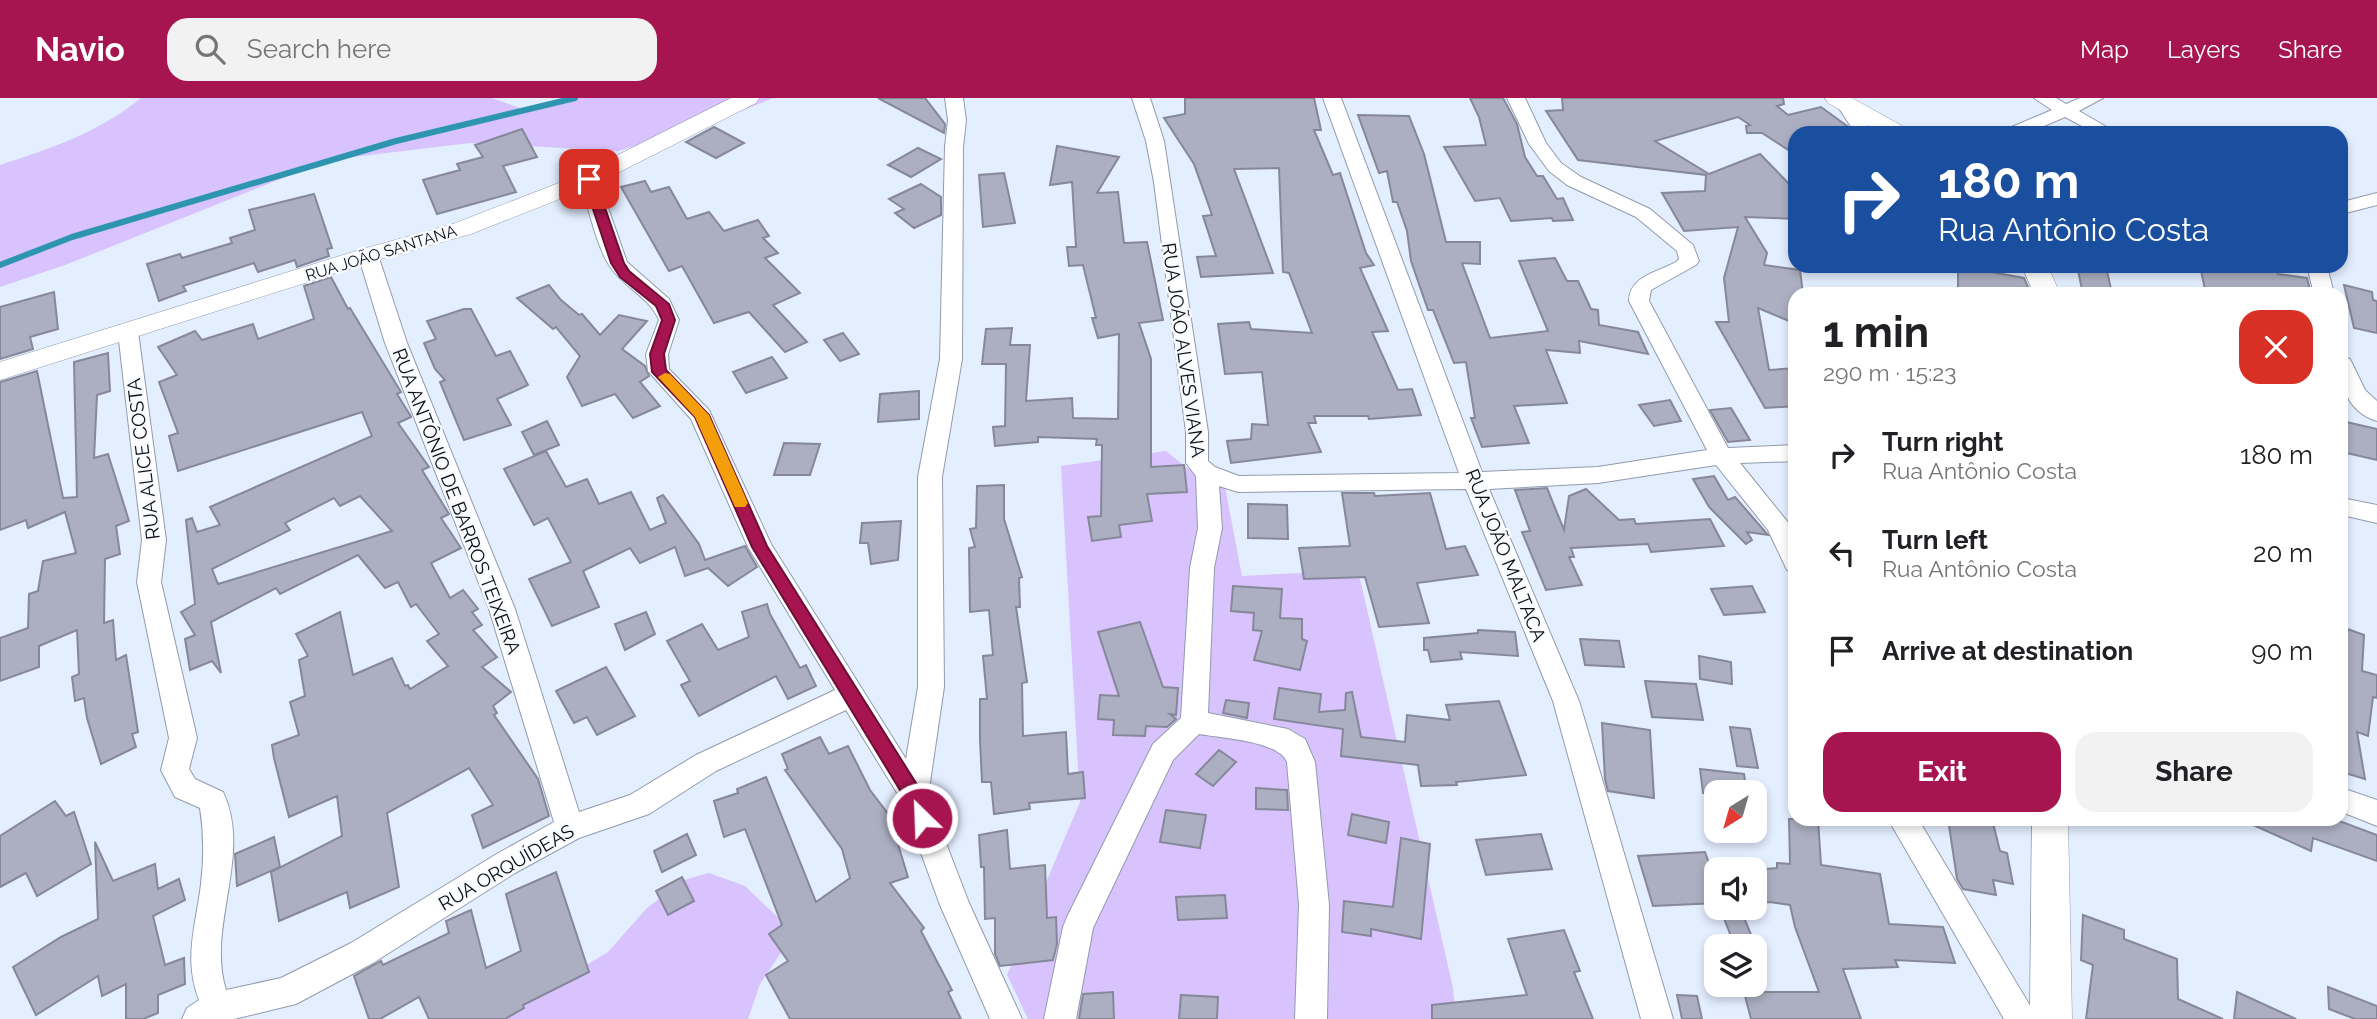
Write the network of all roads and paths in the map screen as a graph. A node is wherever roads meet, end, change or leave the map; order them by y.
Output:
1 (748, 98) edge
2 (954, 98) edge
3 (1141, 98) edge
4 (1332, 98) edge
5 (1516, 98) edge
6 (2043, 98) edge
7 (2094, 98) edge
8 (1840, 100) edge
9 (2066, 110) junction
10 (1859, 126) edge
11 (1886, 126) edge
12 (2029, 126) edge
13 (2095, 126) edge
14 (589, 179) junction
15 (2377, 199) edge
16 (2348, 206) edge
17 (368, 255) junction
18 (128, 332) junction
19 (0, 371) edge
20 (2348, 377) edge
21 (2377, 413) edge
22 (1788, 453) edge
23 (1721, 456) junction
24 (1207, 473) junction
25 (1474, 481) junction
26 (2348, 508) edge
27 (2377, 514) edge
28 (1788, 545) edge
29 (851, 695) junction
30 (1194, 722) junction
31 (914, 796) junction
32 (2348, 802) edge
33 (2377, 813) edge
34 (1906, 826) edge
35 (2050, 826) edge
36 (570, 828) junction
37 (211, 1015) edge
38 (1006, 1019) edge
39 (1060, 1019) edge
40 (1311, 1019) edge
41 (1657, 1019) edge
42 (2022, 1019) edge
43 (2052, 1019) edge

1 - 14 street, RUA JOÃO SANTANA
2 - 31 street
3 - 24 street, RUA JOÃO ALVES VIANA
4 - 25 street, RUA JOÃO MALTACA
5 - 23 street
6 - 9 street
7 - 9 street
8 - 10 street
8 - 11 street
9 - 12 street
9 - 13 street
14 - 17 street, RUA JOÃO SANTANA
14 - 29 street
15 - 16 street
17 - 18 street, RUA JOÃO SANTANA
17 - 36 street, RUA ANTÔNIO DE BARROS TEIXEIRA
18 - 19 street, RUA JOÃO SANTANA
18 - 37 street, RUA ALICE COSTA
20 - 21 street
22 - 23 street, RUA JOÃO ALVES VIANA
23 - 25 street, RUA JOÃO ALVES VIANA
23 - 28 street
24 - 25 street, RUA JOÃO ALVES VIANA
24 - 30 street
25 - 41 street, RUA JOÃO MALTACA
26 - 27 street
29 - 31 street
29 - 36 street, RUA ORQUÍDEAS
30 - 39 street
30 - 40 street
31 - 38 street
32 - 33 street
34 - 42 street
35 - 43 street
36 - 37 street, RUA ORQUÍDEAS

